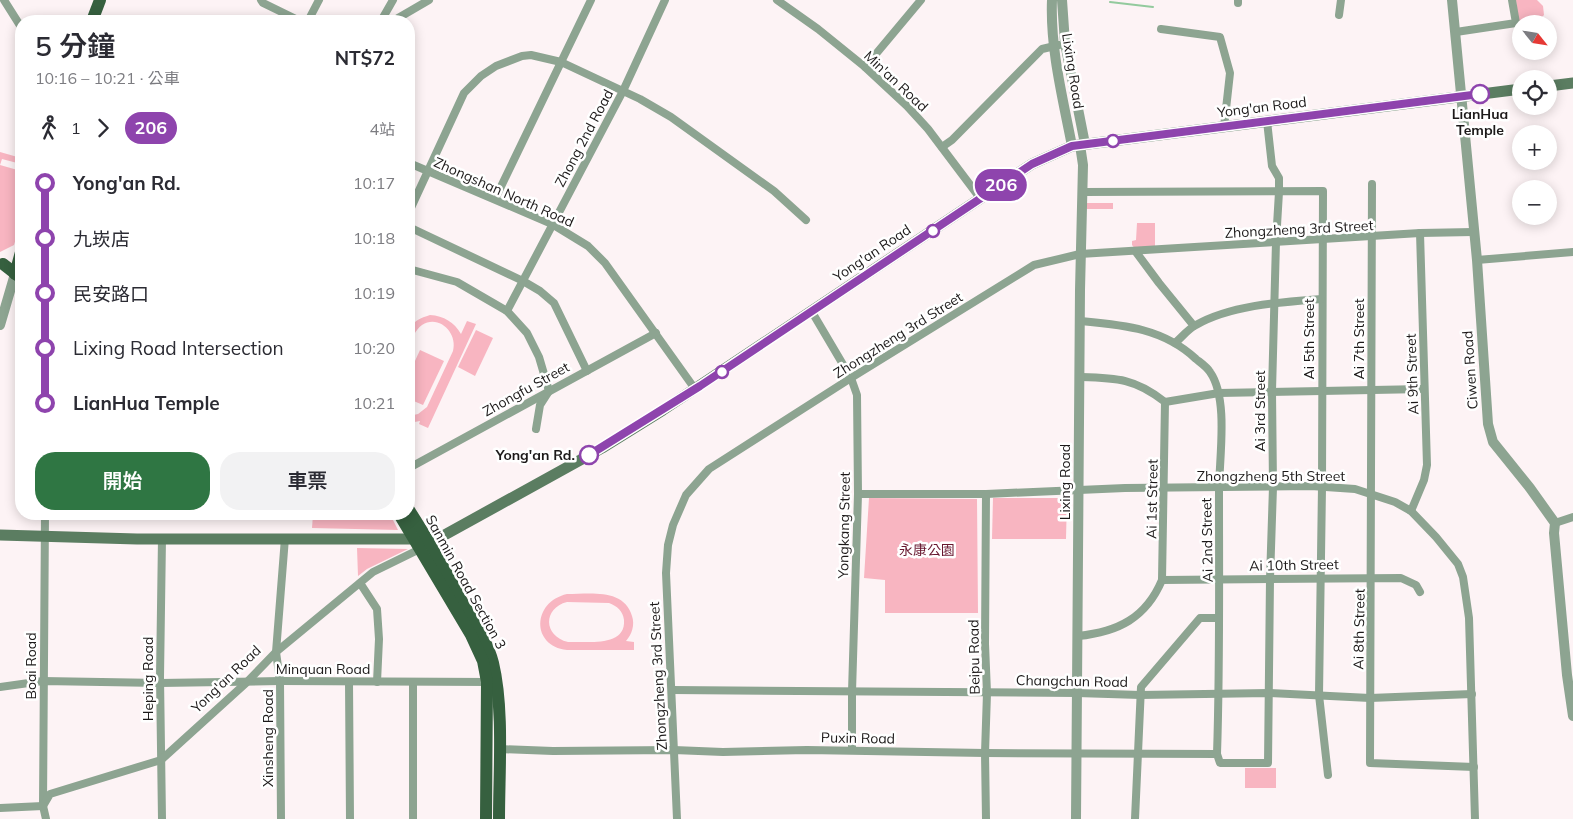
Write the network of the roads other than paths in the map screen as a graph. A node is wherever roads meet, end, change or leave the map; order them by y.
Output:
1 (4, 0) edge
2 (100, 0) edge
3 (260, 0) edge
4 (319, 0) edge
5 (393, 0) edge
6 (429, 0) edge
7 (591, 0) edge
8 (665, 0) edge
9 (777, 0) edge
10 (921, 0) edge
11 (1052, 0) edge
12 (1062, 0) edge
13 (1341, 0) edge
14 (1452, 0) edge
15 (1512, 0) edge
16 (94, 15) edge
17 (288, 15) edge
18 (311, 15) edge
19 (384, 15) edge
20 (403, 15) edge
21 (1339, 15) dead end
22 (15, 17) edge
23 (1161, 29) dead end
24 (1456, 32) junction
25 (1065, 43) junction
26 (1054, 46) junction
27 (561, 62) junction
28 (865, 67) junction
29 (1573, 83) edge
30 (1557, 85) edge
31 (1512, 90) edge
32 (623, 91) junction
33 (1461, 97) junction
34 (1268, 121) junction
35 (1224, 127) junction
36 (1079, 145) junction
37 (942, 147) junction
38 (415, 165) edge
39 (429, 171) junction
40 (1372, 184) dead end
41 (1083, 192) junction
42 (1279, 192) junction
43 (980, 198) junction
44 (495, 199) junction
45 (415, 200) edge
46 (806, 220) dead end
47 (552, 224) junction
48 (415, 230) edge
49 (1473, 232) junction
50 (1420, 234) junction
51 (1372, 237) junction
52 (1322, 239) junction
53 (1276, 242) junction
54 (1136, 252) junction
55 (1573, 252) edge
56 (1080, 254) junction
57 (1476, 260) junction
58 (1, 264) edge
59 (15, 266) edge
60 (415, 271) edge
61 (15, 279) edge
62 (523, 281) junction
63 (1321, 299) junction
64 (1274, 302) junction
65 (507, 311) junction
66 (812, 312) junction
67 (1080, 320) junction
68 (0, 326) edge
69 (1194, 326) junction
70 (656, 333) junction
71 (1175, 343) junction
72 (587, 371) junction
73 (1079, 377) junction
74 (851, 378) junction
75 (695, 389) junction
76 (1424, 389) junction
77 (1322, 390) junction
78 (549, 391) junction
79 (1272, 391) junction
80 (1372, 391) junction
81 (1219, 393) junction
82 (1166, 402) junction
83 (536, 429) dead end
84 (415, 465) edge
85 (1273, 487) junction
86 (1322, 487) junction
87 (1165, 488) junction
88 (1219, 488) junction
89 (1079, 490) junction
90 (858, 494) junction
91 (986, 494) junction
92 (1372, 494) junction
93 (1411, 511) junction
94 (1573, 517) edge
95 (45, 520) edge
96 (403, 520) edge
97 (413, 520) edge
98 (1555, 523) junction
99 (0, 535) edge
100 (44, 537) junction
101 (162, 538) junction
102 (285, 538) junction
103 (421, 544) junction
104 (1321, 577) junction
105 (1372, 577) junction
106 (1220, 579) junction
107 (1270, 579) junction
108 (1162, 580) junction
109 (360, 583) junction
110 (1420, 592) dead end
111 (1219, 618) junction
112 (1078, 636) junction
113 (276, 652) junction
114 (43, 681) junction
115 (280, 681) junction
116 (349, 682) junction
117 (377, 682) junction
118 (413, 682) junction
119 (492, 682) junction
120 (160, 683) junction
121 (246, 683) junction
122 (0, 687) edge
123 (672, 690) junction
124 (852, 692) junction
125 (987, 693) junction
126 (1077, 693) junction
127 (1269, 693) junction
128 (1219, 694) junction
129 (1472, 694) junction
130 (1140, 695) junction
131 (1319, 695) junction
132 (1370, 698) junction
133 (1573, 716) edge
134 (499, 749) junction
135 (674, 750) junction
136 (852, 750) junction
137 (1077, 752) junction
138 (984, 753) junction
139 (1140, 754) junction
140 (1218, 754) junction
141 (162, 760) junction
142 (1220, 763) joint
143 (1474, 767) junction
144 (1328, 775) dead end
145 (43, 806) junction
146 (0, 808) edge
147 (46, 819) edge
148 (162, 819) edge
149 (281, 819) edge
150 (350, 819) edge
151 (413, 819) edge
152 (486, 819) edge
153 (499, 819) edge
154 (677, 819) edge
155 (986, 819) edge
156 (1076, 819) edge
157 (1135, 819) edge
158 (1475, 819) edge

1 - 22 street
2 - 16 main road
3 - 17 street
4 - 18 street
5 - 19 street
6 - 20 street
7 - 27 street
8 - 32 street, Zhong 2nd Road
9 - 28 street, Min'an Road
10 - 28 street
11 - 26 street, Lixing Road
12 - 25 street, Lixing Road
13 - 21 street
14 - 24 street, Ciwen Road
15 - 24 street
23 - 35 street
24 - 33 street, Ciwen Road
25 - 26 street
25 - 36 street, Lixing Road
26 - 36 street, Lixing Road
26 - 37 street
27 - 32 street
27 - 39 street
27 - 44 street
28 - 37 street, Min'an Road
29 - 30 main road
31 - 33 main road, Yong'an Road
32 - 46 street
32 - 47 street, Zhong 2nd Road
33 - 34 main road, Yong'an Road
33 - 49 street, Ciwen Road
34 - 35 main road, Yong'an Road
34 - 42 street, Ai 3rd Street
35 - 36 main road, Yong'an Road
36 - 41 street, Lixing Road
36 - 43 main road, Yong'an Road
37 - 43 street, Min'an Road
38 - 39 street, Zhongshan North Road
39 - 44 street, Zhongshan North Road
39 - 45 street
40 - 51 street, Ai 7th Street
41 - 42 street
41 - 56 street, Lixing Road
42 - 52 street, Ai 5th Street
42 - 53 street, Ai 3rd Street
43 - 66 main road, Yong'an Road
44 - 47 street, Zhongshan North Road
47 - 62 street, Zhong 2nd Road
47 - 70 street, Zhongshan North Road
48 - 62 street
49 - 50 street, Zhongzheng 3rd Street
49 - 57 street, Ciwen Road
50 - 51 street, Zhongzheng 3rd Street
50 - 76 street, Ai 9th Street
51 - 52 street, Zhongzheng 3rd Street
51 - 80 street, Ai 7th Street
52 - 53 street, Zhongzheng 3rd Street
52 - 63 street, Ai 5th Street
53 - 54 street, Zhongzheng 3rd Street
53 - 64 street, Ai 3rd Street
54 - 56 street, Zhongzheng 3rd Street
54 - 69 street
55 - 57 street
56 - 67 street, Lixing Road
56 - 74 street, Zhongzheng 3rd Street
57 - 98 street, Ciwen Road
58 - 59 main road
60 - 65 street
61 - 68 street
62 - 65 street, Zhong 2nd Road
62 - 72 street
63 - 64 street
63 - 77 street, Ai 5th Street
64 - 69 street
64 - 79 street, Ai 3rd Street
65 - 78 street
66 - 74 street, Yongkang Street
66 - 75 main road, Yong'an Road
67 - 71 street, Ai 2nd Street
67 - 73 street, Lixing Road
69 - 71 street
70 - 72 street, Zhongfu Street
70 - 75 street, Zhongshan North Road
71 - 81 street, Ai 2nd Street
72 - 78 street, Zhongfu Street
73 - 82 street
73 - 89 street, Lixing Road
74 - 90 street, Yongkang Street
74 - 123 street, Zhongzheng 3rd Street
75 - 103 main road, Yong'an Road
76 - 80 street
76 - 93 street, Ai 9th Street
77 - 79 street
77 - 80 street
77 - 86 street, Ai 5th Street
78 - 83 street
78 - 84 street, Zhongfu Street
79 - 81 street
79 - 85 street, Ai 3rd Street
80 - 92 street, Ai 7th Street
81 - 82 street
81 - 88 street, Ai 2nd Street
82 - 87 street, Ai 1st Street
85 - 86 street, Zhongzheng 5th Street
85 - 88 street, Zhongzheng 5th Street
85 - 107 street, Ai 3rd Street
86 - 92 street, Zhongzheng 5th Street
86 - 104 street, Ai 5th Street
87 - 88 street, Zhongzheng 5th Street
87 - 89 street, Zhongzheng 5th Street
87 - 108 street, Ai 1st Street
88 - 106 street, Ai 2nd Street
89 - 91 street, Zhongzheng 5th Street
89 - 112 street, Lixing Road
90 - 91 street, Zhongzheng 5th Street
90 - 124 street, Yongkang Street
91 - 125 street, Beipu Road
92 - 93 street, Zhongzheng 5th Street
92 - 105 street, Ai 8th Street
93 - 129 street, Zhongzheng 5th Street
94 - 98 street
95 - 100 street, Boai Road
96 - 103 main road, Sanmin Road Section 3
97 - 103 main road, Sanmin Road Section 3
98 - 133 street
99 - 100 main road
100 - 101 main road
100 - 114 street, Boai Road
101 - 102 main road
101 - 120 street, Heping Road
102 - 103 main road
102 - 113 street, Xinsheng Road
103 - 109 street, Yong'an Road
103 - 119 main road, Sanmin Road Section 3
104 - 105 street, Ai 10th Street
104 - 107 street, Ai 10th Street
104 - 131 street, Ai 5th Street
105 - 110 street, Ai 10th Street
105 - 132 street, Ai 8th Street
106 - 107 street, Ai 10th Street
106 - 108 street, Ai 10th Street
106 - 111 street, Ai 2nd Street
107 - 127 street, Ai 3rd Street
108 - 112 street, Ai 1st Street
109 - 113 street, Yong'an Road
109 - 117 street
111 - 128 street, Ai 2nd Street
111 - 130 street
112 - 126 street, Lixing Road
113 - 115 street, Xinsheng Road
113 - 121 street, Yong'an Road
114 - 120 street, Minquan Road
114 - 122 street, Minquan Road
114 - 145 street, Boai Road
115 - 116 street, Minquan Road
115 - 121 street, Minquan Road
115 - 149 street, Xinsheng Road
116 - 117 street, Minquan Road
116 - 150 street
117 - 118 street, Minquan Road
118 - 119 street, Minquan Road
118 - 151 street
119 - 134 main road, Sanmin Road Section 3
119 - 152 main road, Sanmin Road Section 3
120 - 121 street, Minquan Road
120 - 141 street, Heping Road
121 - 141 street, Yong'an Road
123 - 124 street, Changchun Road
123 - 135 street, Zhongzheng 3rd Street
124 - 125 street, Changchun Road
124 - 136 street, Yongkang Street
125 - 126 street, Changchun Road
125 - 138 street, Beipu Road
126 - 130 street, Changchun Road
126 - 137 street, Lixing Road
127 - 128 street, Changchun Road
127 - 131 street, Changchun Road
127 - 142 street, Ai 3rd Street
128 - 130 street, Changchun Road
128 - 140 street, Ai 2nd Street
129 - 132 street, Changchun Road
129 - 143 street, Zhongzheng 5th Street
130 - 139 street
131 - 132 street, Changchun Road
131 - 144 street, Ai 5th Street
132 - 143 street, Ai 8th Street
134 - 135 street, Puxin Road
134 - 153 main road, Sanmin Road Section 3
135 - 136 street, Puxin Road
135 - 154 street, Zhongzheng 3rd Street
136 - 138 street, Puxin Road
137 - 138 street, Puxin Road
137 - 139 street, Puxin Road
137 - 156 street, Lixing Road
138 - 155 street, Beipu Road
139 - 140 street, Puxin Road
139 - 157 street
140 - 142 street, Ai 2nd Street
141 - 145 street, Yong'an Road
141 - 148 street, Heping Road
143 - 158 street, Zhongzheng 5th Street
145 - 146 street
145 - 147 street, Boai Road

